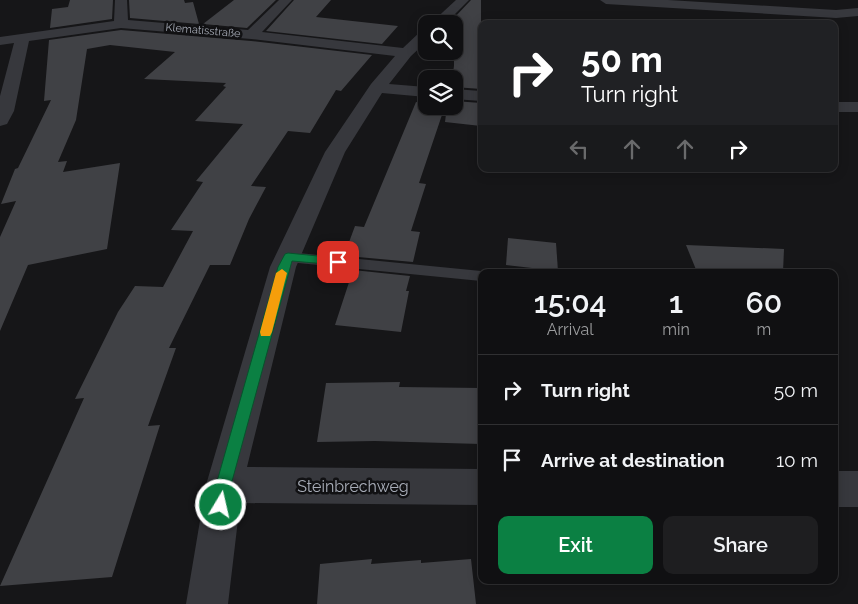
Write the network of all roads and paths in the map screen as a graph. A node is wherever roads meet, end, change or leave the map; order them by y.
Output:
1 (121, 0) edge
2 (286, 0) edge
3 (463, 0) edge
4 (606, 0) edge
5 (447, 15) edge
6 (854, 18) edge
7 (121, 24) junction
8 (251, 35) junction
9 (23, 38) junction
10 (0, 41) edge
11 (418, 42) edge
12 (406, 53) junction
13 (377, 88) junction
14 (418, 91) edge
15 (463, 95) edge
16 (478, 96) edge
17 (838, 107) edge
18 (858, 108) edge
19 (0, 120) edge
20 (288, 257) junction
21 (478, 276) edge
22 (224, 485) junction
23 (478, 487) edge
24 (838, 489) edge
25 (858, 489) edge
26 (207, 604) edge

1 - 7 street
2 - 8 street
3 - 5 street
4 - 6 street
7 - 8 street, Klematisstraße
7 - 9 street, Klematisstraße
8 - 12 street, Klematisstraße
9 - 10 street, Klematisstraße
9 - 19 street
11 - 12 street
12 - 13 street
13 - 14 street
13 - 20 street
15 - 16 street
17 - 18 street
20 - 21 lane
20 - 22 street
22 - 23 street, Steinbrechweg
22 - 26 street
24 - 25 street

